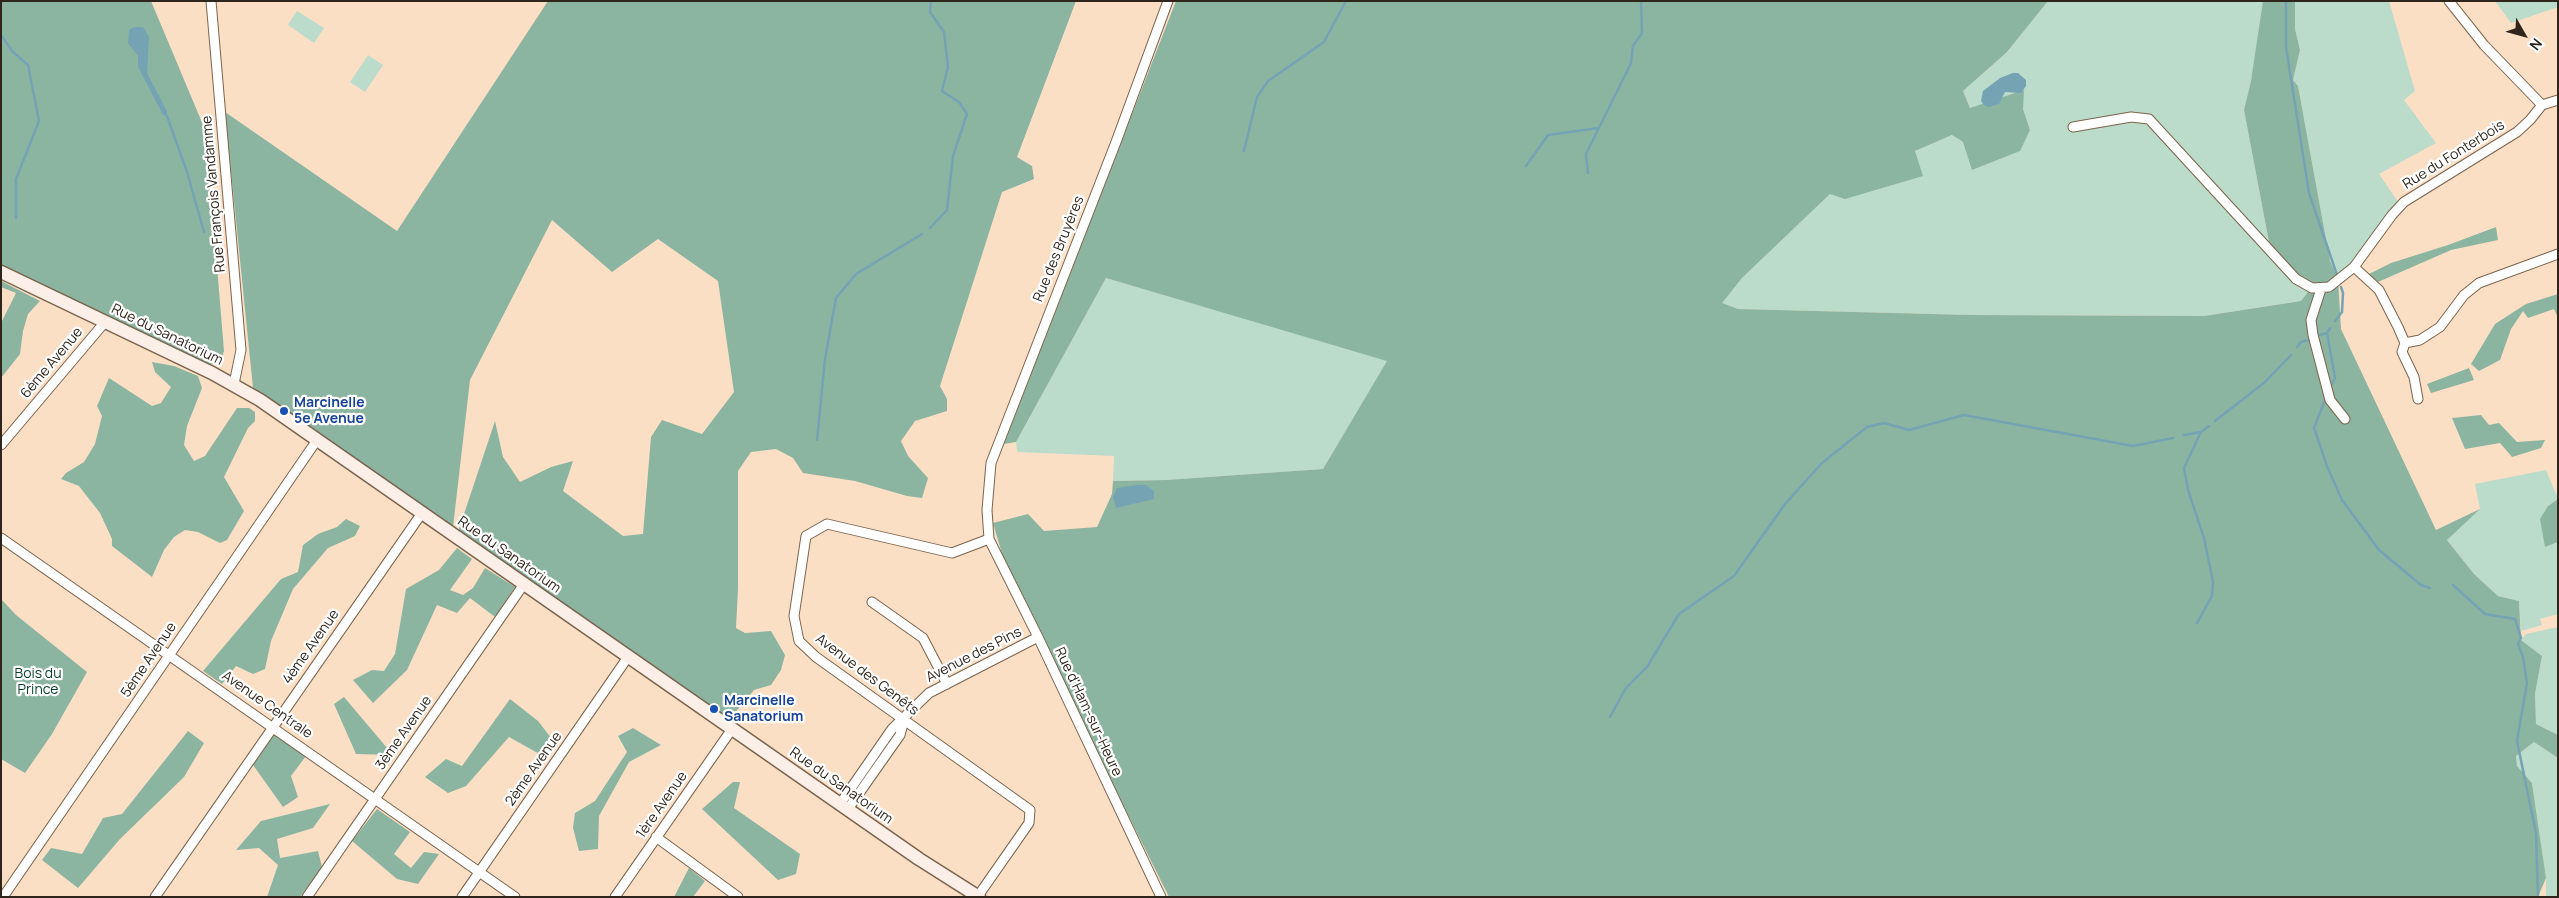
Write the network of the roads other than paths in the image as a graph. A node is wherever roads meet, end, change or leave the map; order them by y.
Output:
1 (211, 1) edge
2 (1168, 1) edge
3 (2449, 1) edge
4 (2558, 100) edge
5 (2542, 105) junction
6 (2073, 127) dead end
7 (2558, 254) edge
8 (2354, 267) junction
9 (1, 272) edge
10 (2320, 289) junction
11 (105, 322) junction
12 (2405, 343) junction
13 (234, 384) junction
14 (2418, 399) dead end
15 (2345, 419) dead end
16 (317, 440) junction
17 (1, 445) edge
18 (422, 513) junction
19 (1, 538) edge
20 (988, 539) junction
21 (524, 584) junction
22 (872, 602) dead end
23 (1038, 638) junction
24 (170, 654) junction
25 (628, 657) junction
26 (947, 684) junction
27 (904, 720) junction
28 (273, 726) junction
29 (732, 729) junction
30 (375, 800) junction
31 (844, 806) junction
32 (656, 837) junction
33 (479, 872) junction
34 (978, 896) edge
35 (3, 897) edge
36 (155, 897) edge
37 (307, 897) edge
38 (462, 897) edge
39 (516, 897) edge
40 (615, 897) edge
41 (738, 897) edge
42 (1161, 897) edge

1 - 13 street, Rue François Vandamme
2 - 20 street, Rue des Bruyères
3 - 5 street
4 - 5 street
5 - 8 street, Rue du Fonterbois
6 - 10 street
7 - 12 street
8 - 10 street, Rue du Fonterbois
8 - 12 street
9 - 11 street, Rue du Sanatorium
10 - 15 street
11 - 13 street, Rue du Sanatorium
11 - 17 street, 6ème Avenue
12 - 14 street
13 - 16 street, Rue du Sanatorium
16 - 18 street, Rue du Sanatorium
16 - 24 street, 5ème Avenue
18 - 21 street, Rue du Sanatorium
18 - 28 street, 4ème Avenue
19 - 24 street, Avenue Centrale
20 - 23 street, Rue d'Ham-sur-Heure
20 - 27 street, Avenue des Genêts
21 - 25 street, Rue du Sanatorium
21 - 30 street, 3ème Avenue
22 - 26 street
23 - 26 street, Avenue des Pins
23 - 42 street, Rue d'Ham-sur-Heure
24 - 28 street, Avenue Centrale
24 - 35 street, 5ème Avenue
25 - 29 street, Rue du Sanatorium
25 - 33 street, 2ème Avenue
26 - 27 street, Avenue des Pins
27 - 31 street, Avenue des Pins
27 - 34 street, Avenue des Genêts
28 - 30 street, Avenue Centrale
28 - 36 street, 4ème Avenue
29 - 31 street, Rue du Sanatorium
29 - 32 street, 1ère Avenue
30 - 33 street, Avenue Centrale
30 - 37 street, 3ème Avenue
31 - 34 street, Rue du Sanatorium
32 - 40 street, 1ère Avenue
32 - 41 street
33 - 38 street, 2ème Avenue
33 - 39 street, Avenue Centrale

